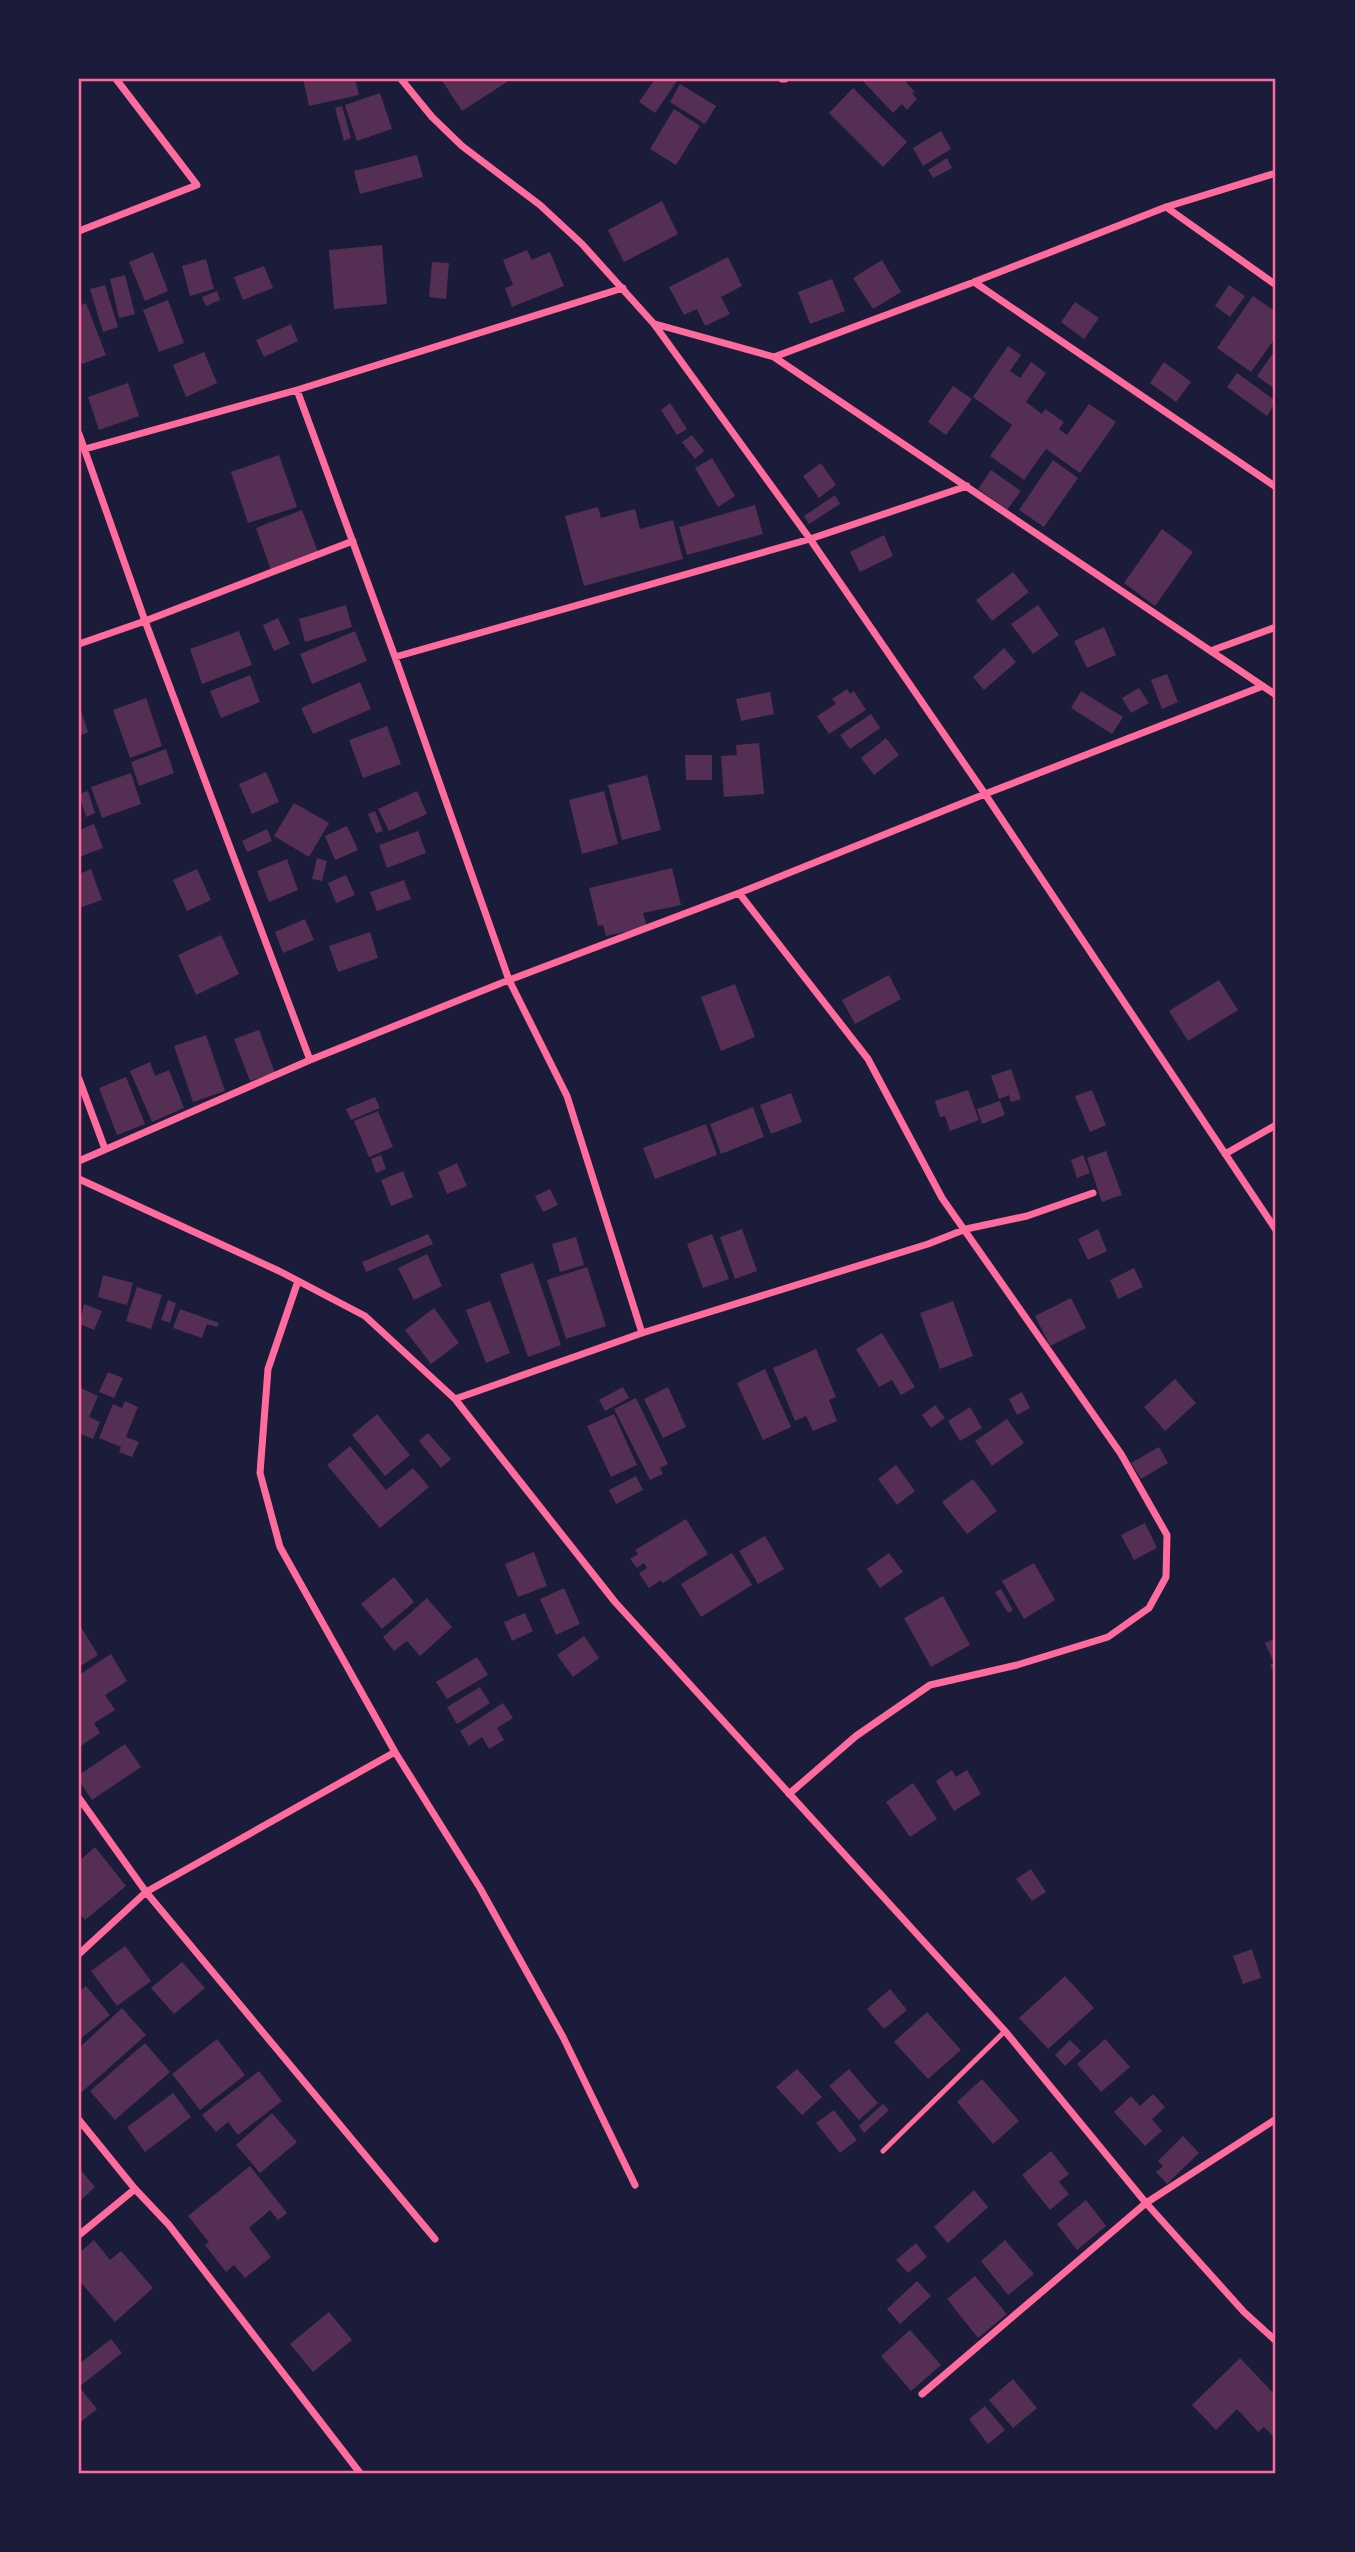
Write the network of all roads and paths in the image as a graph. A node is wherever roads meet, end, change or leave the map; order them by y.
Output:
1 (116, 79) edge
2 (401, 79) edge
3 (1276, 173) edge
4 (1166, 207) junction
5 (79, 231) edge
6 (974, 282) junction
7 (1276, 285) edge
8 (623, 288) junction
9 (654, 324) junction
10 (774, 357) junction
11 (297, 390) junction
12 (79, 434) edge
13 (85, 449) junction
14 (967, 486) junction
15 (1276, 487) edge
16 (810, 539) junction
17 (353, 541) junction
18 (145, 621) junction
19 (1276, 626) edge
20 (79, 643) edge
21 (1213, 650) junction
22 (395, 657) junction
23 (1263, 686) junction
24 (1276, 695) edge
25 (985, 793) junction
26 (739, 893) junction
27 (509, 980) junction
28 (310, 1060) junction
29 (79, 1079) edge
30 (1276, 1125) edge
31 (105, 1149) junction
32 (1225, 1154) junction
33 (79, 1161) edge
34 (79, 1179) edge
35 (1093, 1193) dead end
36 (966, 1229) junction
37 (1276, 1230) edge
38 (298, 1281) junction
39 (642, 1333) junction
40 (455, 1399) junction
41 (395, 1752) junction
42 (789, 1794) junction
43 (79, 1798) edge
44 (145, 1892) junction
45 (79, 1954) edge
46 (1005, 2031) junction
47 (1276, 2119) edge
48 (79, 2120) edge
49 (883, 2151) dead end
50 (635, 2185) dead end
51 (135, 2189) junction
52 (1146, 2203) junction
53 (79, 2235) edge
54 (435, 2239) dead end
55 (1276, 2341) edge
56 (922, 2394) dead end
57 (360, 2473) edge

1 - 5 street
2 - 8 street
3 - 4 street
4 - 6 street
4 - 7 street
6 - 10 street
6 - 15 street
8 - 9 street
8 - 11 street
9 - 10 street
9 - 16 street
10 - 14 street
11 - 13 street
11 - 17 street
12 - 13 street
13 - 18 street
14 - 16 street
14 - 21 street
16 - 22 street
16 - 25 street
17 - 18 street
17 - 22 street
18 - 20 street
18 - 28 street
19 - 21 street
21 - 23 street
22 - 27 street
23 - 24 street
23 - 25 street
25 - 26 street
25 - 32 street
26 - 27 street
26 - 36 street
27 - 28 street
27 - 39 street
28 - 31 street
29 - 31 street
30 - 32 street
31 - 33 street
32 - 37 street
34 - 38 street
35 - 36 street
36 - 39 street
36 - 42 street
38 - 40 street
38 - 41 street
39 - 40 street
40 - 42 street
41 - 44 street
41 - 50 street
42 - 46 street
43 - 44 street
44 - 45 street
44 - 54 street
46 - 49 lane
46 - 52 street
47 - 52 street
48 - 51 street
51 - 53 street
51 - 57 street
52 - 55 street
52 - 56 street

